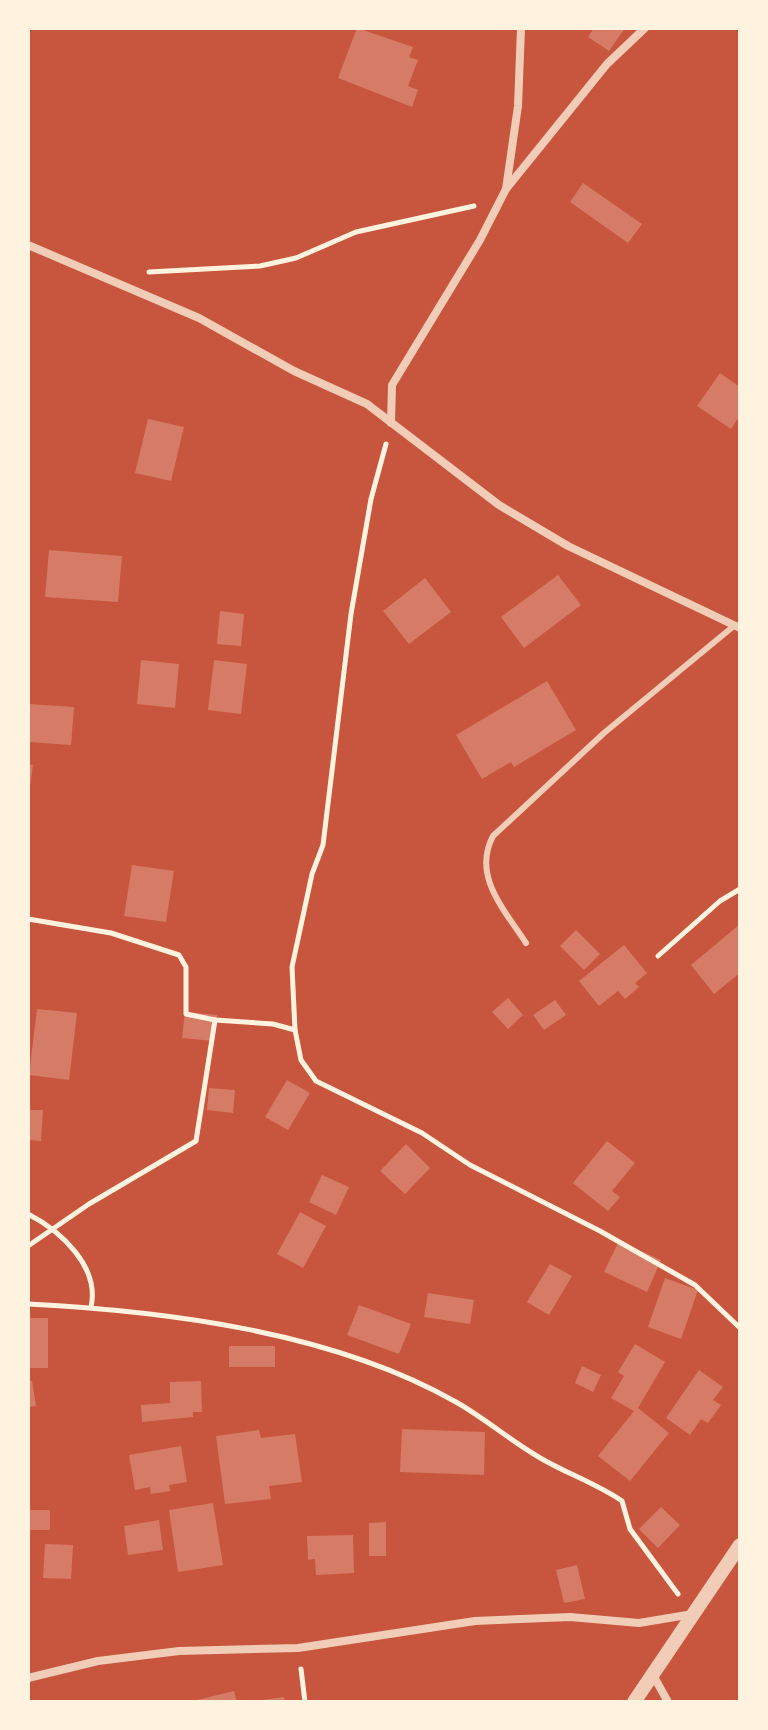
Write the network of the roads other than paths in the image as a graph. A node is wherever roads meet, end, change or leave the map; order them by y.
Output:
1 (521, 28) edge
2 (645, 28) edge
3 (506, 189) junction
4 (28, 245) edge
5 (391, 423) junction
6 (737, 626) edge
7 (526, 943) dead end
8 (740, 1545) edge
9 (693, 1614) junction
10 (652, 1675) junction
11 (28, 1678) edge
12 (634, 1702) edge
13 (668, 1702) edge

1 - 3 street
2 - 3 street
3 - 5 street
4 - 5 street
5 - 6 street
6 - 7 lane
8 - 9 street
9 - 10 street
9 - 11 street
10 - 12 street
10 - 13 street

